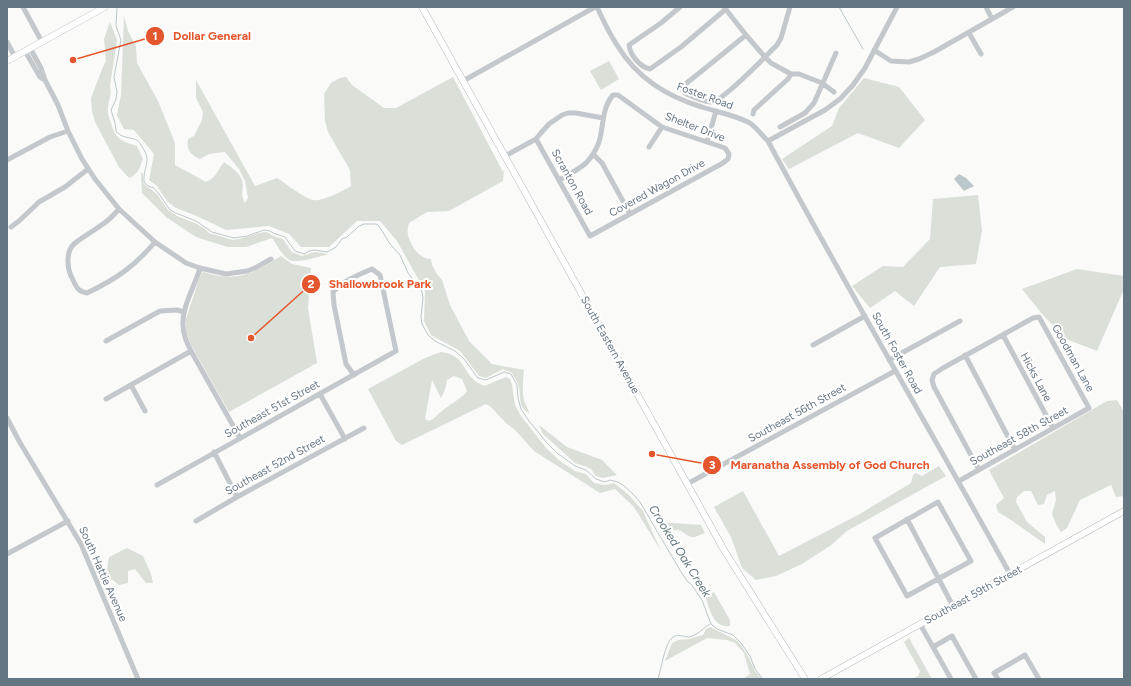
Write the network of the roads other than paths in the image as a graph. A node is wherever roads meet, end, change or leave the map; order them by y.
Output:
1 (23, 7) edge
2 (104, 7) edge
3 (422, 7) edge
4 (680, 7) edge
5 (790, 7) edge
6 (896, 7) edge
7 (986, 7) edge
8 (1013, 7) edge
9 (598, 8) edge
10 (725, 8) edge
11 (992, 19) junction
12 (969, 33) junction
13 (746, 34) junction
14 (7, 42) edge
15 (42, 42) junction
16 (27, 50) junction
17 (874, 50) junction
18 (836, 53) dead end
19 (981, 54) dead end
20 (15, 57) junction
21 (765, 57) junction
22 (7, 61) edge
23 (790, 74) junction
24 (463, 80) junction
25 (822, 83) junction
26 (834, 92) dead end
27 (716, 111) junction
28 (753, 114) dead end
29 (603, 118) junction
30 (662, 127) junction
31 (780, 127) dead end
32 (68, 130) junction
33 (536, 139) junction
34 (768, 141) junction
35 (707, 142) junction
36 (649, 147) dead end
37 (593, 154) junction
38 (729, 154) joint
39 (505, 156) junction
40 (7, 160) edge
41 (88, 169) junction
42 (559, 180) junction
43 (119, 209) junction
44 (630, 214) junction
45 (11, 227) dead end
46 (590, 236) joint
47 (155, 242) junction
48 (271, 259) dead end
49 (200, 268) junction
50 (184, 312) junction
51 (865, 316) junction
52 (960, 321) dead end
53 (1003, 336) junction
54 (106, 341) dead end
55 (813, 345) dead end
56 (191, 352) junction
57 (965, 355) junction
58 (889, 360) junction
59 (895, 371) junction
60 (354, 375) junction
61 (131, 386) junction
62 (320, 394) junction
63 (106, 399) dead end
64 (1089, 408) joint
65 (145, 411) dead end
66 (7, 418) edge
67 (364, 428) dead end
68 (1053, 428) junction
69 (240, 438) junction
70 (344, 439) junction
71 (1015, 450) junction
72 (214, 452) junction
73 (979, 470) junction
74 (959, 481) junction
75 (687, 484) junction
76 (157, 485) dead end
77 (237, 497) junction
78 (1124, 511) edge
79 (907, 519) junction
80 (68, 521) junction
81 (196, 521) dead end
82 (7, 554) edge
83 (1010, 574) junction
84 (938, 579) junction
85 (953, 606) junction
86 (920, 624) junction
87 (933, 646) junction
88 (138, 679) edge
89 (805, 679) edge
90 (821, 679) edge
91 (951, 679) edge
92 (976, 679) edge
93 (998, 679) edge
94 (1039, 679) edge

1 - 15 street
2 - 15 main road
3 - 24 main road, South Eastern Avenue
4 - 10 street
5 - 21 street
6 - 17 street
7 - 11 street
8 - 11 street
9 - 24 street
9 - 27 street, Foster Road
10 - 13 street
11 - 12 street
12 - 17 street
12 - 19 street
13 - 21 street
13 - 21 street
14 - 20 street
15 - 16 main road
16 - 20 main road
16 - 32 street
17 - 34 street
18 - 25 street
20 - 22 main road
21 - 23 street
23 - 25 street
23 - 28 street
24 - 39 main road, South Eastern Avenue
25 - 26 street
25 - 31 street
27 - 34 street, Foster Road
27 - 35 street
29 - 30 street, Shelter Drive
29 - 33 street
29 - 37 street
30 - 35 street, Shelter Drive
30 - 36 street
32 - 40 street
32 - 41 street
33 - 39 street
33 - 42 street, Scranton Road
34 - 51 street, South Foster Road
35 - 38 street, Shelter Drive
37 - 42 street
37 - 44 street
38 - 44 street, Covered Wagon Drive
39 - 75 main road, South Eastern Avenue
41 - 43 street
41 - 45 street
42 - 46 street, Scranton Road
43 - 47 street
43 - 47 street
44 - 46 street, Covered Wagon Drive
47 - 49 street
48 - 49 street
49 - 50 street
50 - 54 street
50 - 56 street
51 - 55 street
51 - 58 street, South Foster Road
52 - 58 street
53 - 57 street
53 - 64 street, Goodman Lane
53 - 68 street, Hicks Lane
56 - 61 street
56 - 69 street
57 - 71 street
57 - 73 street
58 - 59 street, South Foster Road
59 - 74 street, South Foster Road
59 - 75 street, Southeast 56th Street
60 - 60 street, Southeast 51st Street
60 - 62 street, Southeast 51st Street
61 - 63 street
61 - 65 street
62 - 69 street, Southeast 51st Street
62 - 70 street
64 - 68 street, Southeast 58th Street
66 - 80 street, South Hattie Avenue
67 - 70 street, Southeast 52nd Street
68 - 71 street, Southeast 58th Street
69 - 72 street, Southeast 51st Street
70 - 77 street, Southeast 52nd Street
71 - 73 street, Southeast 58th Street
72 - 76 street, Southeast 51st Street
72 - 77 street
73 - 74 street, Southeast 58th Street
74 - 83 street, South Foster Road
75 - 89 main road, South Eastern Avenue
77 - 81 street, Southeast 52nd Street
78 - 83 main road, Southeast 59th Street
79 - 84 street
79 - 84 street
79 - 84 street
80 - 82 street
80 - 88 street, South Hattie Avenue
83 - 85 main road, Southeast 59th Street
84 - 85 street
85 - 86 main road, Southeast 59th Street
86 - 87 street
86 - 90 main road, Southeast 59th Street
87 - 91 street
87 - 92 street
93 - 94 street

